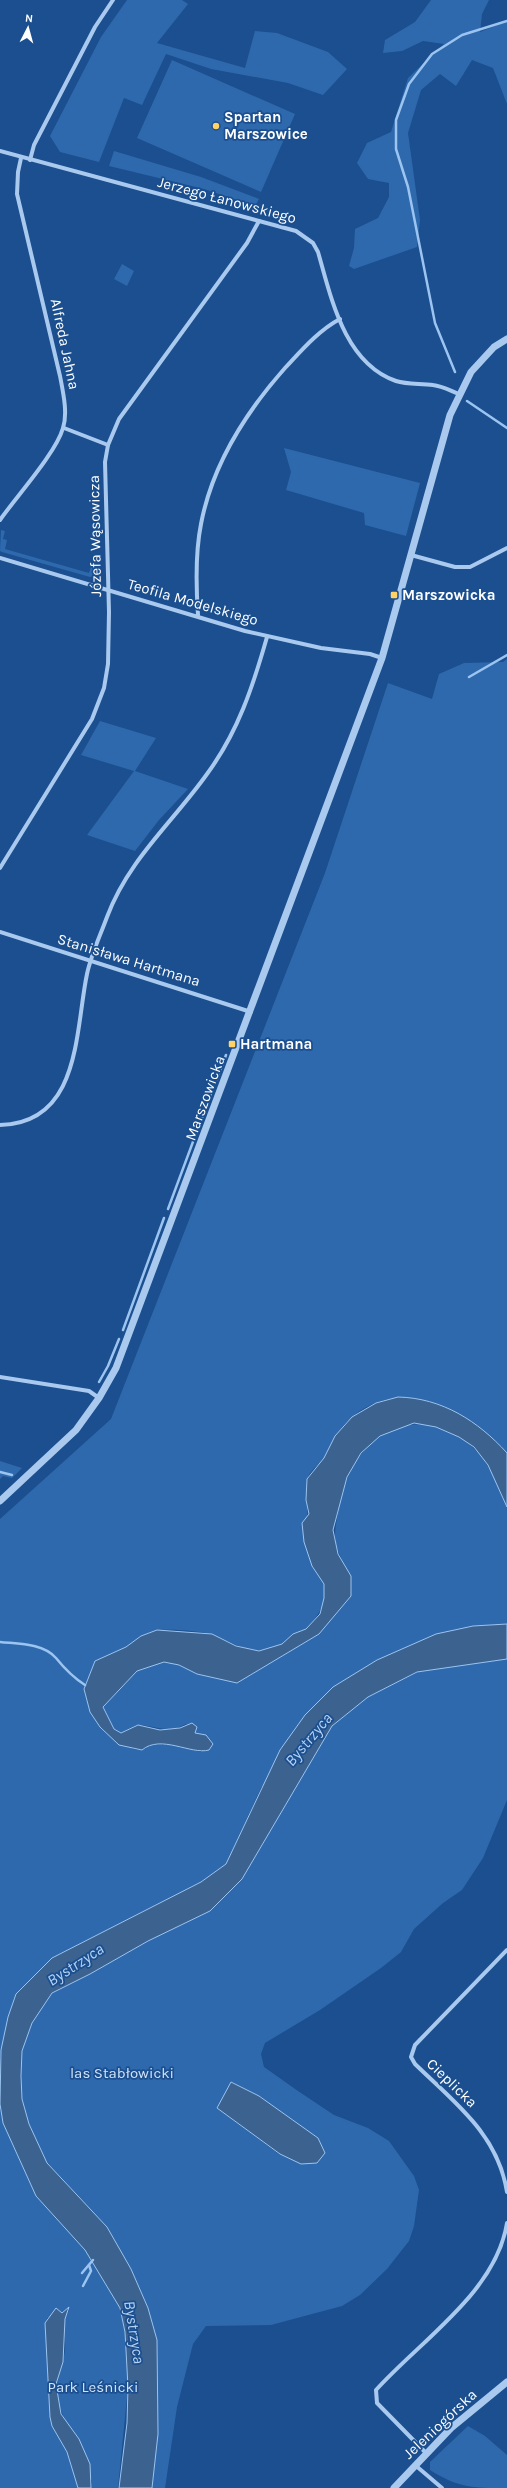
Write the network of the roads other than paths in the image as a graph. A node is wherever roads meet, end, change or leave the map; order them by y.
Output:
1 (114, 0) edge
2 (0, 151) edge
3 (21, 158) junction
4 (30, 160) junction
5 (259, 221) junction
6 (340, 320) junction
7 (507, 339) edge
8 (459, 394) junction
9 (64, 428) junction
10 (108, 445) junction
11 (0, 520) edge
12 (507, 548) edge
13 (411, 556) junction
14 (0, 558) edge
15 (108, 590) junction
16 (198, 615) junction
17 (267, 636) junction
18 (382, 658) junction
19 (0, 868) edge
20 (0, 932) edge
21 (91, 960) junction
22 (251, 1012) junction
23 (0, 1125) edge
24 (0, 1377) edge
25 (99, 1398) junction
26 (0, 1501) edge
27 (507, 1950) edge
28 (507, 2192) edge
29 (507, 2223) edge
30 (507, 2382) edge
31 (426, 2453) junction
32 (415, 2465) junction
33 (394, 2488) edge
34 (442, 2488) edge

1 - 4 street
2 - 3 street, Jerzego Łanowskiego
3 - 4 street, Jerzego Łanowskiego
3 - 9 street, Alfreda Jahna
4 - 5 street, Jerzego Łanowskiego
5 - 6 street, Jerzego Łanowskiego
5 - 10 street, Józefa Wąsowicza
6 - 8 street, Jerzego Łanowskiego
6 - 16 street
7 - 8 street, Marszowicka
8 - 13 street, Marszowicka
9 - 10 street
9 - 11 street, Alfreda Jahna
10 - 15 street, Józefa Wąsowicza
12 - 13 street
13 - 18 street, Marszowicka
14 - 15 street, Teofila Modelskiego
15 - 16 street, Teofila Modelskiego
15 - 19 street, Józefa Wąsowicza
16 - 17 street, Teofila Modelskiego
17 - 18 street, Teofila Modelskiego
17 - 21 street
18 - 22 street, Marszowicka
20 - 21 street, Stanisława Hartmana
21 - 22 street, Stanisława Hartmana
21 - 23 street
22 - 25 street, Marszowicka
24 - 25 street
25 - 26 street, Marszowicka
27 - 28 street, Cieplicka
29 - 31 street
30 - 31 street, Jeleniogórska
31 - 32 street, Jeleniogórska
32 - 33 street, Jeleniogórska
32 - 34 street

